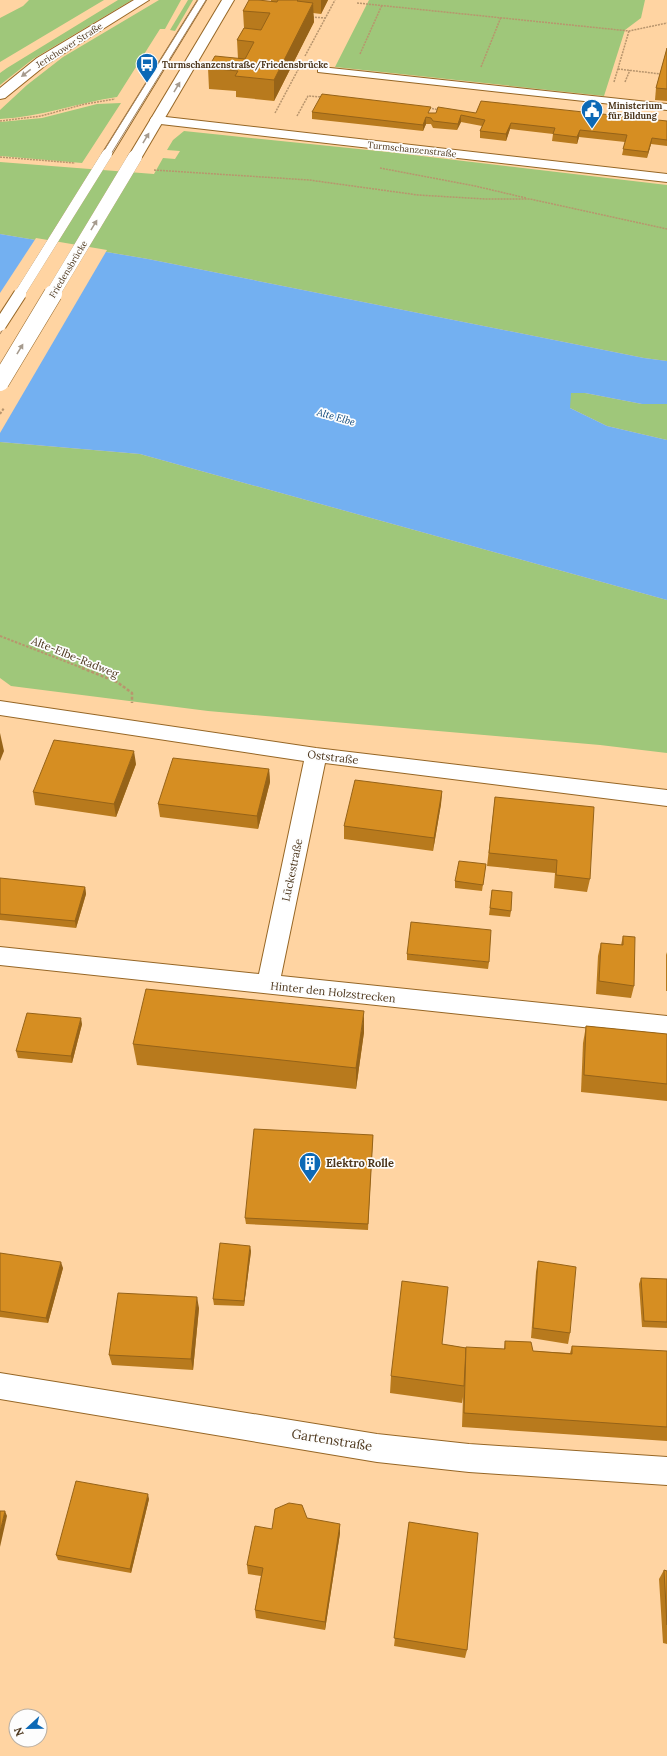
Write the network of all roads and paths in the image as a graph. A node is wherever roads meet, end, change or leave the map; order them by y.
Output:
1 (142, 0) edge
2 (202, 0) edge
3 (228, 0) edge
4 (335, 0) edge
5 (357, 3) dead end
6 (382, 5) junction
7 (306, 17) edge
8 (501, 17) junction
9 (325, 18) junction
10 (667, 23) edge
11 (629, 30) junction
12 (304, 59) dead end
13 (300, 66) dead end
14 (618, 69) junction
15 (321, 70) dead end
16 (352, 74) junction
17 (661, 74) edge
18 (460, 85) junction
19 (474, 86) junction
20 (0, 95) edge
21 (324, 97) edge
22 (140, 101) junction
23 (608, 101) junction
24 (667, 107) edge
25 (425, 108) edge
26 (0, 120) edge
27 (157, 120) junction
28 (265, 133) junction
29 (286, 135) junction
30 (0, 157) edge
31 (82, 164) dead end
32 (376, 168) dead end
33 (152, 170) dead end
34 (667, 178) edge
35 (530, 199) junction
36 (667, 229) edge
37 (0, 325) edge
38 (0, 382) edge
39 (0, 636) edge
40 (0, 708) edge
41 (134, 728) junction
42 (316, 756) junction
43 (667, 798) edge
44 (0, 956) edge
45 (268, 985) junction
46 (667, 1026) edge
47 (0, 1386) edge
48 (667, 1471) edge

1 -> 20 street, Jerichower Straße
2 - 22 lane
27 -> 3 street
4 - 9 path
5 - 6 path
6 - 8 path
6 - 16 path
7 - 9 path
8 - 11 path
8 - 19 path
9 - 12 path
10 - 11 path
11 - 14 path
13 - 28 path
14 - 17 path
14 - 23 path
15 - 16 lane
16 - 18 lane
18 - 19 lane
18 - 25 path
19 - 23 lane
21 - 29 path
22 - 26 path
22 - 37 lane, bridge
23 - 24 lane
27 - 28 street, Turmschanzenstraße
38 -> 27 street, Friedensbrücke, bridge
28 - 29 street, Turmschanzenstraße
29 - 34 street, Turmschanzenstraße
30 - 31 path
32 - 35 path
33 - 35 path
35 - 36 path
39 - 41 path, Alte-Elbe-Radweg
40 - 41 street, Oststraße
41 - 42 street, Oststraße
42 - 43 street, Oststraße
42 - 45 street, Lückestraße
44 - 45 street, Hinter den Holzstrecken
45 - 46 street, Hinter den Holzstrecken
47 - 48 street, Gartenstraße

